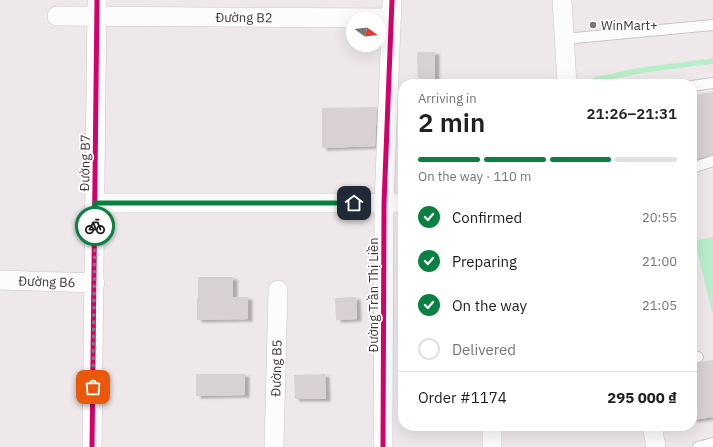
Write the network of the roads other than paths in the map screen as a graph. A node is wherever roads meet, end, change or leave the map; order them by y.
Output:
1 (562, 0) edge
2 (97, 8) edge
3 (391, 9) edge
4 (57, 16) dead end
5 (713, 25) edge
6 (564, 39) junction
7 (566, 79) edge
8 (713, 83) edge
9 (697, 85) edge
10 (713, 161) edge
11 (697, 166) edge
12 (95, 203) junction
13 (384, 203) junction
14 (398, 203) edge
15 (0, 280) edge
16 (95, 282) junction
17 (278, 290) dead end
18 (492, 431) edge
19 (653, 431) edge
20 (713, 443) edge
21 (92, 447) edge
22 (274, 447) edge
23 (383, 447) edge
24 (492, 447) edge
25 (656, 447) edge
26 (698, 447) edge

1 - 6 street
2 - 3 street, Đường B2
2 - 4 street, Đường B2
2 - 12 street, Đường B7
3 - 13 street, Đường Trần Thị Liền
5 - 6 lane
6 - 7 street
8 - 9 lane
10 - 11 lane
12 - 13 street
12 - 16 street, Đường B7
13 - 14 street
13 - 23 street, Đường Trần Thị Liền
15 - 16 street, Đường B6
16 - 21 street, Đường B7
17 - 22 street, Đường B5
18 - 24 street
19 - 25 street
20 - 26 lane

